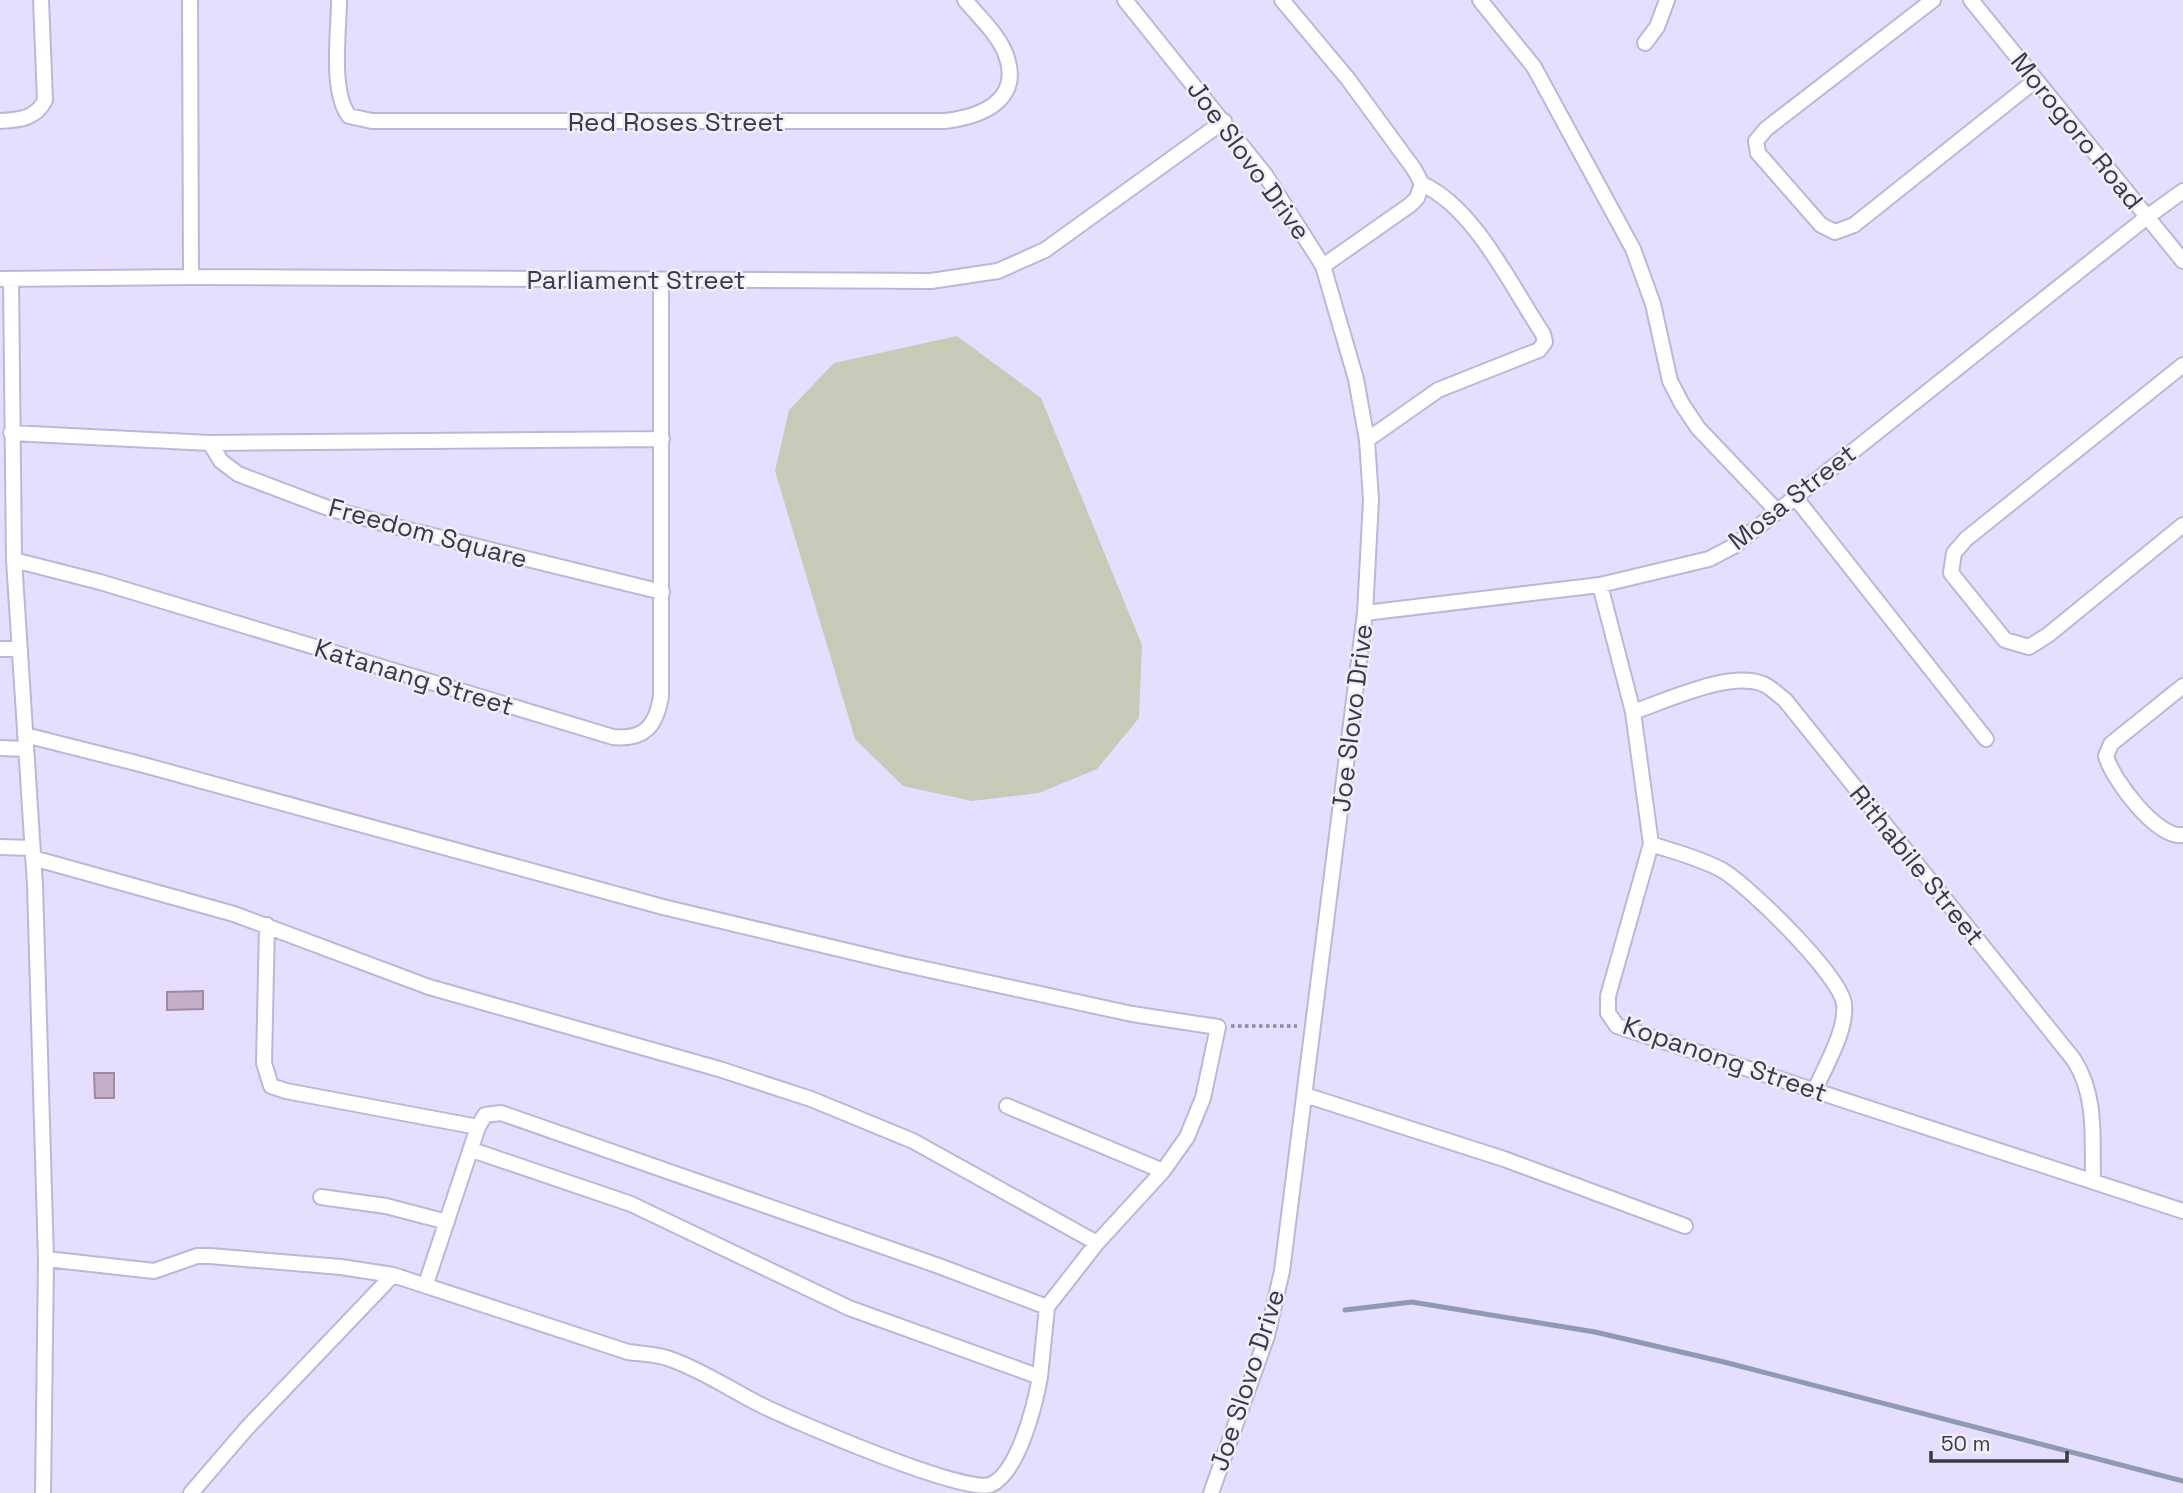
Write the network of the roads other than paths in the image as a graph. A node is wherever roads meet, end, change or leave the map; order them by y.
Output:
1 (41, 0) edge
2 (190, 0) edge
3 (339, 0) edge
4 (965, 0) edge
5 (1125, 0) edge
6 (1282, 0) edge
7 (1480, 0) edge
8 (1667, 0) edge
9 (1933, 0) edge
10 (1971, 0) edge
11 (1645, 43) dead end
12 (2036, 80) junction
13 (0, 121) edge
14 (1224, 121) junction
15 (1422, 184) junction
16 (2183, 191) edge
17 (2147, 217) junction
18 (2183, 261) edge
19 (1323, 266) junction
20 (191, 277) junction
21 (6, 279) edge
22 (661, 280) junction
23 (2183, 365) edge
24 (11, 433) junction
25 (662, 439) junction
26 (1367, 440) junction
27 (211, 443) junction
28 (1795, 497) junction
29 (1777, 512) junction
30 (2183, 526) edge
31 (14, 560) junction
32 (1600, 585) junction
33 (662, 592) junction
34 (1365, 613) junction
35 (0, 649) edge
36 (20, 649) junction
37 (2183, 686) edge
38 (1633, 712) junction
39 (1986, 739) dead end
40 (26, 742) junction
41 (0, 748) edge
42 (2183, 835) edge
43 (1651, 844) junction
44 (0, 847) edge
45 (33, 853) junction
46 (267, 925) junction
47 (1815, 1090) junction
48 (1304, 1095) junction
49 (1007, 1106) dead end
50 (478, 1127) junction
51 (472, 1150) junction
52 (1163, 1171) junction
53 (2093, 1180) junction
54 (321, 1197) dead end
55 (2183, 1211) edge
56 (447, 1222) junction
57 (1685, 1226) dead end
58 (1097, 1243) junction
59 (46, 1259) junction
60 (393, 1276) junction
61 (426, 1284) junction
62 (1047, 1307) junction
63 (1040, 1377) junction
64 (44, 1493) edge
65 (191, 1493) edge
66 (1211, 1493) edge

1 - 13 street
2 - 20 street
3 - 4 street, Red Roses Street
5 - 14 street, Joe Slovo Drive
6 - 15 street
7 - 29 street
8 - 11 street
9 - 12 street
10 - 12 street, Morogoro Road
12 - 17 street, Morogoro Road
14 - 19 street, Joe Slovo Drive
14 - 22 street, Parliament Street
15 - 19 street
15 - 26 street
16 - 17 street, Mosa Street
17 - 18 street, Morogoro Road
17 - 28 street, Mosa Street
19 - 26 street, Joe Slovo Drive
20 - 21 street, Parliament Street
20 - 22 street, Parliament Street
21 - 24 street
22 - 25 street, Katanang Street
23 - 30 street
24 - 27 street
24 - 31 street
25 - 27 street
25 - 33 street, Katanang Street
26 - 34 street, Joe Slovo Drive
27 - 33 street, Freedom Square
28 - 29 street, Mosa Street
28 - 39 street
29 - 32 street, Mosa Street
31 - 33 street, Katanang Street
31 - 36 street
32 - 34 street, Mosa Street
32 - 38 street, Kopanong Street
34 - 48 street, Joe Slovo Drive
35 - 36 street
36 - 40 street
37 - 42 street
38 - 43 street, Kopanong Street
38 - 53 street, Rithabile Street
40 - 41 street
40 - 45 street
40 - 52 street
43 - 47 street
43 - 47 street, Kopanong Street
44 - 45 street
45 - 46 street
45 - 59 street
46 - 50 street
46 - 58 street
47 - 53 street, Kopanong Street
48 - 57 street
48 - 66 street, Joe Slovo Drive
49 - 52 street
50 - 51 street
50 - 62 street
51 - 56 street
51 - 63 street
52 - 58 street
53 - 55 street, Kopanong Street
54 - 56 street
56 - 61 street
58 - 62 street
59 - 60 street
59 - 64 street
60 - 61 street
60 - 65 street
61 - 63 street
62 - 63 street

